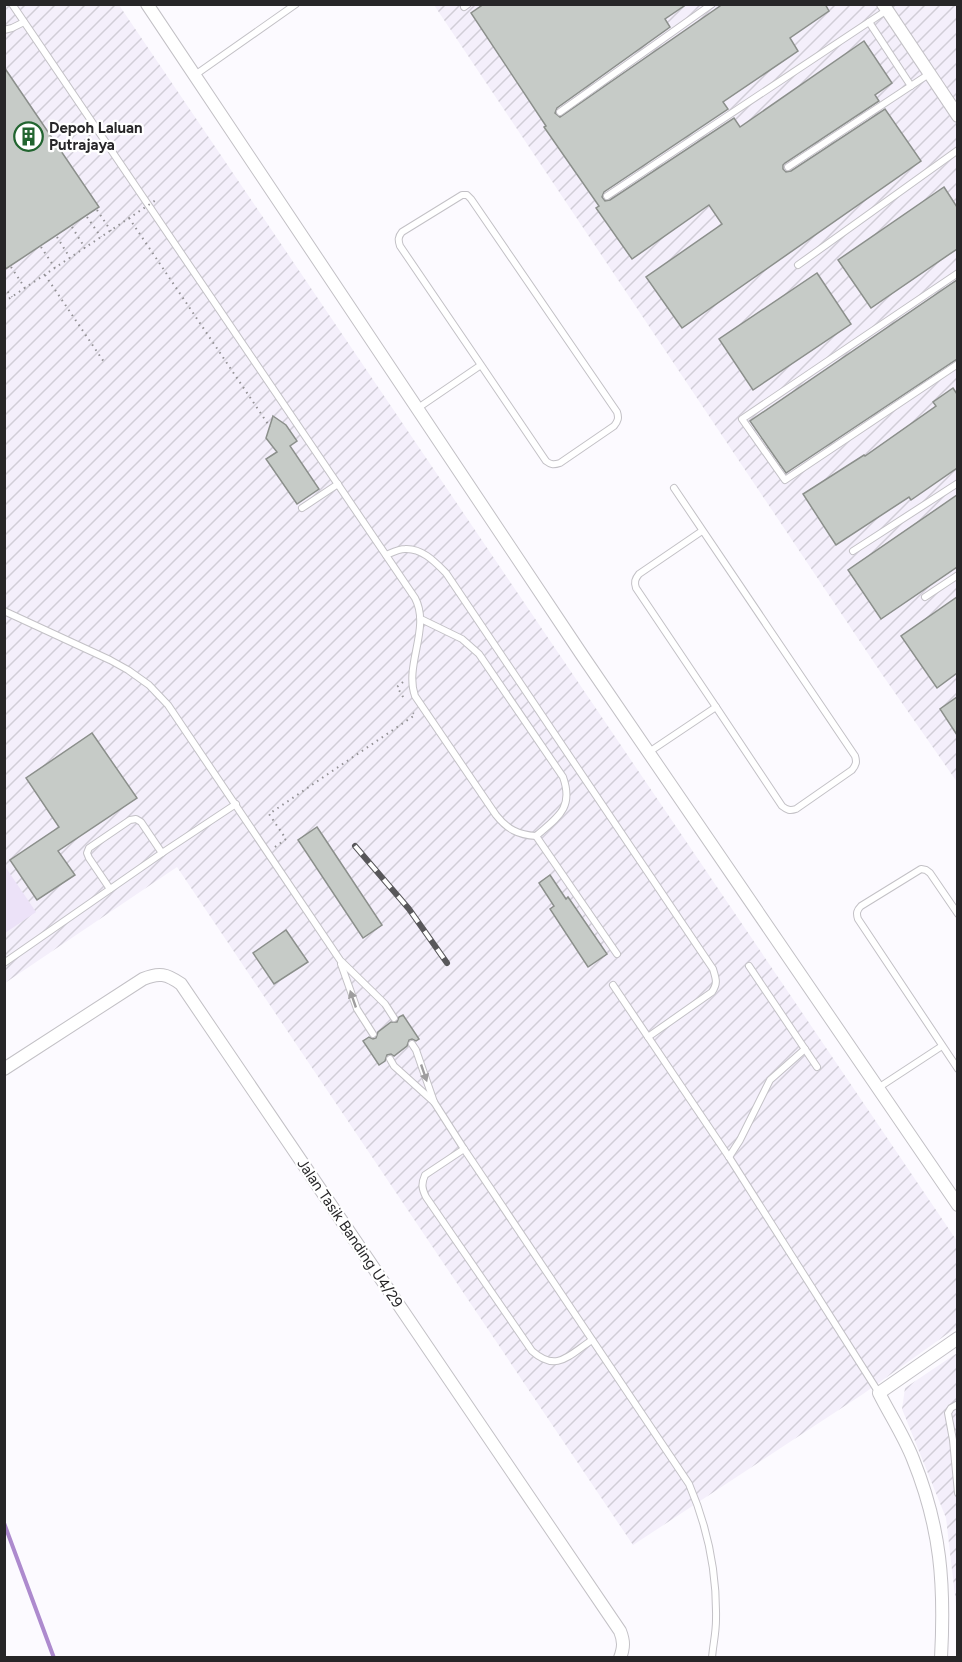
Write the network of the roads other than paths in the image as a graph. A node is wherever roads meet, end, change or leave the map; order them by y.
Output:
1 (12, 4) edge
2 (147, 4) edge
3 (296, 4) edge
4 (712, 4) edge
5 (885, 7) edge
6 (24, 22) junction
7 (869, 22) junction
8 (4, 30) edge
9 (929, 74) junction
10 (194, 75) junction
11 (911, 86) junction
12 (560, 112) dead end
13 (957, 116) edge
14 (957, 150) edge
15 (788, 167) dead end
16 (607, 196) dead end
17 (798, 265) dead end
18 (957, 273) edge
19 (957, 364) edge
20 (481, 365) junction
21 (418, 408) junction
22 (957, 483) edge
23 (338, 484) junction
24 (674, 488) dead end
25 (302, 508) dead end
26 (702, 531) junction
27 (853, 551) dead end
28 (386, 555) junction
29 (957, 575) edge
30 (925, 597) dead end
31 (4, 611) edge
32 (421, 620) junction
33 (716, 707) junction
34 (649, 753) junction
35 (236, 804) junction
36 (536, 836) junction
37 (162, 853) junction
38 (110, 890) junction
39 (957, 914) edge
40 (617, 954) dead end
41 (340, 960) junction
42 (4, 963) edge
43 (749, 966) dead end
44 (614, 985) dead end
45 (394, 1018) dead end
46 (373, 1034) dead end
47 (648, 1037) junction
48 (412, 1044) dead end
49 (942, 1046) junction
50 (805, 1049) junction
51 (390, 1059) dead end
52 (817, 1067) dead end
53 (4, 1069) edge
54 (957, 1069) edge
55 (877, 1088) junction
56 (434, 1102) junction
57 (464, 1149) junction
58 (729, 1157) junction
59 (957, 1205) edge
60 (957, 1338) edge
61 (592, 1340) junction
62 (879, 1393) junction
63 (957, 1404) edge
64 (955, 1443) edge
65 (957, 1493) edge
66 (620, 1658) edge
67 (712, 1658) edge
68 (941, 1658) edge

1 - 6 lane
2 - 10 street
3 - 10 lane
4 - 12 lane
5 - 7 lane
5 - 9 street
6 - 8 lane
6 - 23 lane
7 - 11 lane
7 - 16 lane
9 - 11 lane
9 - 13 street
10 - 21 street
11 - 15 lane
14 - 17 lane
18 - 19 lane
20 - 20 lane
20 - 21 lane
21 - 34 street
22 - 27 lane
23 - 25 lane
23 - 28 lane
24 - 26 lane
26 - 33 lane
26 - 33 lane
28 - 32 lane
28 - 47 lane
29 - 30 lane
31 - 35 lane
32 - 36 lane
32 - 36 lane
33 - 34 lane
34 - 55 street
35 - 37 lane
35 - 41 lane
36 - 40 lane
37 - 38 lane
37 - 38 lane
38 - 42 lane
39 - 49 lane
41 - 45 lane
46 -> 41 lane
43 - 50 lane
44 - 47 lane
47 - 58 lane
48 -> 56 lane
49 - 54 lane
49 - 55 lane
50 - 52 lane
50 - 58 lane
51 - 56 lane
53 - 66 street, Jalan Tasik Banding U4/29
55 - 59 street
56 - 57 lane
57 - 61 lane
57 - 61 lane
58 - 62 lane
60 - 62 street
61 - 67 lane
62 - 68 street
63 - 64 lane
64 - 65 lane

